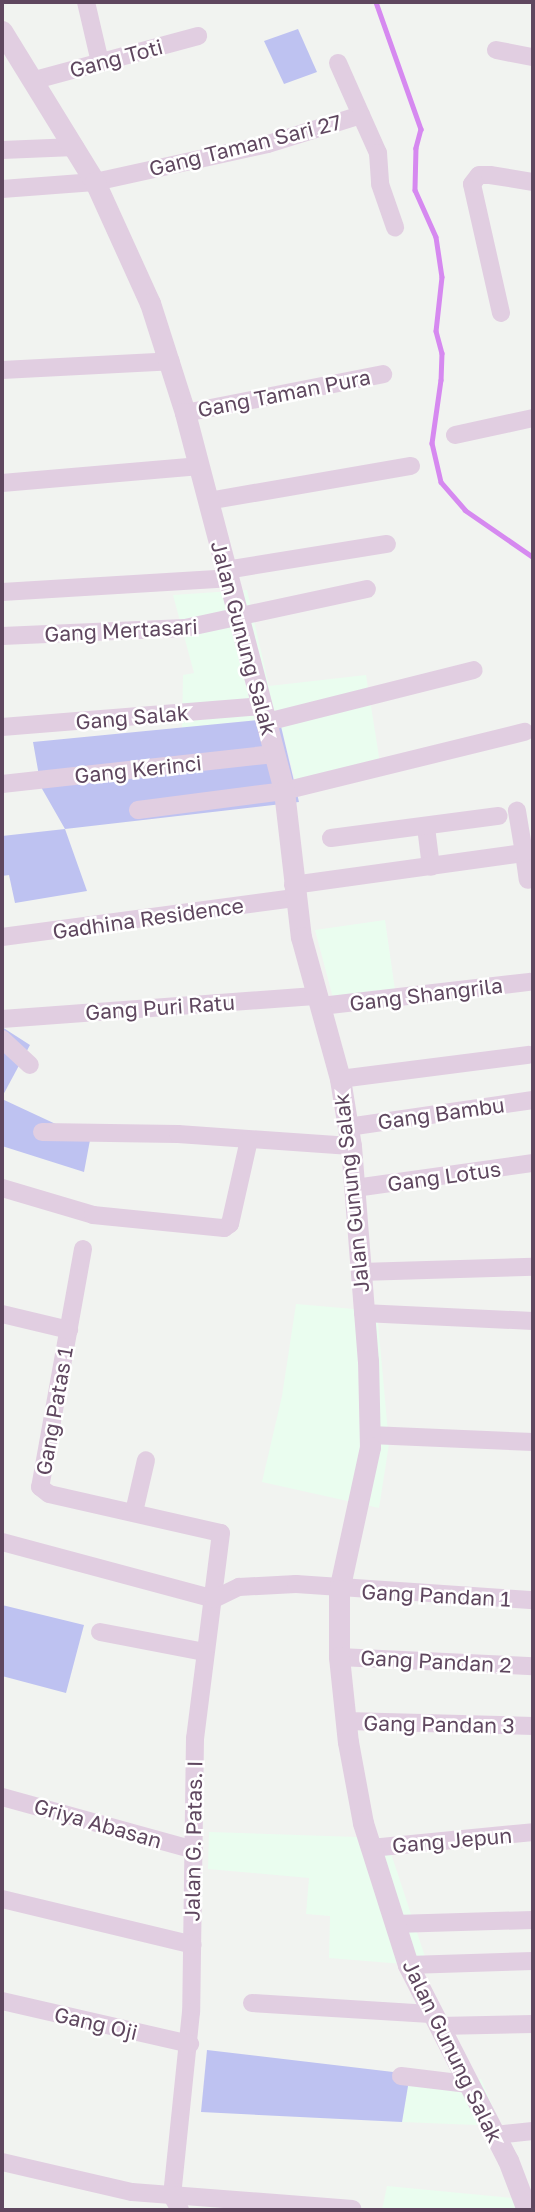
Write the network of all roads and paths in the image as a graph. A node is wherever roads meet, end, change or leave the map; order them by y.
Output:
1 (86, 2) edge
2 (198, 36) dead end
3 (4, 38) edge
4 (496, 50) dead end
5 (533, 57) edge
6 (100, 62) junction
7 (338, 63) dead end
8 (35, 80) junction
9 (361, 116) junction
10 (75, 147) junction
11 (2, 150) edge
12 (95, 181) junction
13 (533, 182) edge
14 (2, 189) edge
15 (395, 227) dead end
16 (501, 313) dead end
17 (171, 360) junction
18 (2, 370) edge
19 (383, 374) dead end
20 (186, 412) junction
21 (533, 418) edge
22 (455, 435) dead end
23 (200, 466) junction
24 (411, 466) dead end
25 (2, 483) edge
26 (208, 501) junction
27 (387, 544) dead end
28 (228, 574) junction
29 (367, 589) dead end
30 (2, 592) edge
31 (239, 618) junction
32 (2, 636) edge
33 (474, 670) dead end
34 (265, 714) junction
35 (2, 727) edge
36 (525, 732) dead end
37 (274, 754) junction
38 (2, 784) edge
39 (284, 791) junction
40 (138, 810) dead end
41 (517, 811) dead end
42 (499, 816) dead end
43 (426, 827) junction
44 (331, 838) dead end
45 (524, 853) junction
46 (431, 867) junction
47 (528, 880) dead end
48 (294, 892) junction
49 (2, 937) edge
50 (530, 982) dead end
51 (320, 1001) junction
52 (2, 1019) edge
53 (2, 1039) edge
54 (528, 1055) dead end
55 (30, 1065) dead end
56 (340, 1079) junction
57 (533, 1100) edge
58 (42, 1132) dead end
59 (350, 1136) junction
60 (249, 1140) junction
61 (533, 1163) edge
62 (2, 1188) edge
63 (355, 1188) junction
64 (83, 1250) dead end
65 (533, 1267) edge
66 (360, 1272) junction
67 (363, 1313) junction
68 (2, 1314) edge
69 (533, 1321) edge
70 (69, 1330) junction
71 (370, 1435) junction
72 (533, 1442) edge
73 (146, 1460) dead end
74 (134, 1512) junction
75 (2, 1542) edge
76 (339, 1590) junction
77 (214, 1598) junction
78 (533, 1600) edge
79 (100, 1632) dead end
80 (205, 1653) junction
81 (339, 1657) junction
82 (533, 1666) edge
83 (346, 1721) junction
84 (533, 1726) edge
85 (2, 1797) edge
86 (533, 1832) edge
87 (371, 1848) junction
88 (194, 1850) junction
89 (2, 1899) edge
90 (533, 1920) edge
91 (395, 1924) junction
92 (192, 1945) junction
93 (533, 1961) edge
94 (408, 1965) junction
95 (2, 2001) edge
96 (252, 2003) dead end
97 (435, 2020) junction
98 (533, 2024) edge
99 (190, 2044) junction
100 (401, 2076) dead end
101 (467, 2084) junction
102 (533, 2131) edge
103 (495, 2135) junction
104 (2, 2162) edge
105 (176, 2203) edge
106 (352, 2209) edge
107 (527, 2210) edge

1 - 6 street
2 - 6 street, Gang Toti
3 - 8 street, Jalan Gunung Salak
4 - 5 street
6 - 8 street, Gang Toti
7 - 9 street
8 - 10 street, Jalan Gunung Salak
9 - 12 street, Gang Taman Sari 27
9 - 15 street, Gang Taman Sari 27
10 - 11 street
10 - 12 street, Jalan Gunung Salak
12 - 14 street, Gang Taman Sari 27
12 - 17 street, Jalan Gunung Salak
13 - 16 street
17 - 18 street
17 - 20 street, Jalan Gunung Salak
19 - 20 street, Gang Taman Pura
20 - 23 street, Jalan Gunung Salak
21 - 22 street
23 - 25 street
23 - 26 street, Jalan Gunung Salak
24 - 26 street
26 - 28 street, Jalan Gunung Salak
27 - 28 street
28 - 30 street
28 - 31 street, Jalan Gunung Salak
29 - 31 street, Gang Mertasari
31 - 32 street, Gang Mertasari
31 - 34 street, Jalan Gunung Salak
33 - 34 street
34 - 35 street, Gang Salak
34 - 37 street, Jalan Gunung Salak
36 - 39 street
37 - 38 street, Gang Kerinci
37 - 39 street, Jalan Gunung Salak
39 - 40 street
39 - 48 street, Jalan Gunung Salak
41 - 45 street
42 - 43 street
43 - 44 street
43 - 46 street
45 - 46 street, Gadhina Residence
45 - 47 street
46 - 48 street, Gadhina Residence
48 - 49 street, Gadhina Residence
48 - 51 street, Jalan Gunung Salak
50 - 51 street, Gang Shangrila
51 - 52 street, Gang Puri Ratu
51 - 56 street, Jalan Gunung Salak
53 - 55 street
54 - 56 street
56 - 59 street, Jalan Gunung Salak
57 - 59 street, Gang Bambu
58 - 60 street, Gang Bambu
59 - 60 street, Gang Bambu
59 - 63 street, Jalan Gunung Salak
60 - 62 street
61 - 63 street, Gang Lotus
63 - 66 street, Jalan Gunung Salak
64 - 70 street, Gang Patas 1
65 - 66 street
66 - 67 street, Jalan Gunung Salak
67 - 69 street
67 - 71 street, Jalan Gunung Salak
68 - 70 street
70 - 74 street, Gang Patas 1
71 - 72 street
71 - 76 street, Jalan Gunung Salak
73 - 74 street
74 - 77 street, Gang Patas 1
75 - 77 street
76 - 77 street
76 - 78 street, Gang Pandan 1
76 - 81 street, Jalan Gunung Salak
77 - 80 street, Jalan G. Patas. I
79 - 80 street
80 - 88 street, Jalan G. Patas. I
81 - 82 street, Gang Pandan 2
81 - 83 street, Jalan Gunung Salak
83 - 84 street, Gang Pandan 3
83 - 87 street, Jalan Gunung Salak
85 - 88 street, Griya Abasan
86 - 87 street, Gang Jepun
87 - 91 street, Jalan Gunung Salak
88 - 92 street, Jalan G. Patas. I
89 - 92 street
90 - 91 street
91 - 94 street, Jalan Gunung Salak
92 - 99 street, Jalan G. Patas. I
93 - 94 street
94 - 97 street, Jalan Gunung Salak
95 - 99 street, Gang Oji
96 - 97 street
97 - 98 street
97 - 101 street, Jalan Gunung Salak
99 - 105 street, Jalan G. Patas. I
100 - 101 street
101 - 103 street, Jalan Gunung Salak
102 - 103 street
103 - 107 street, Jalan Gunung Salak
104 - 105 street
105 - 106 street

